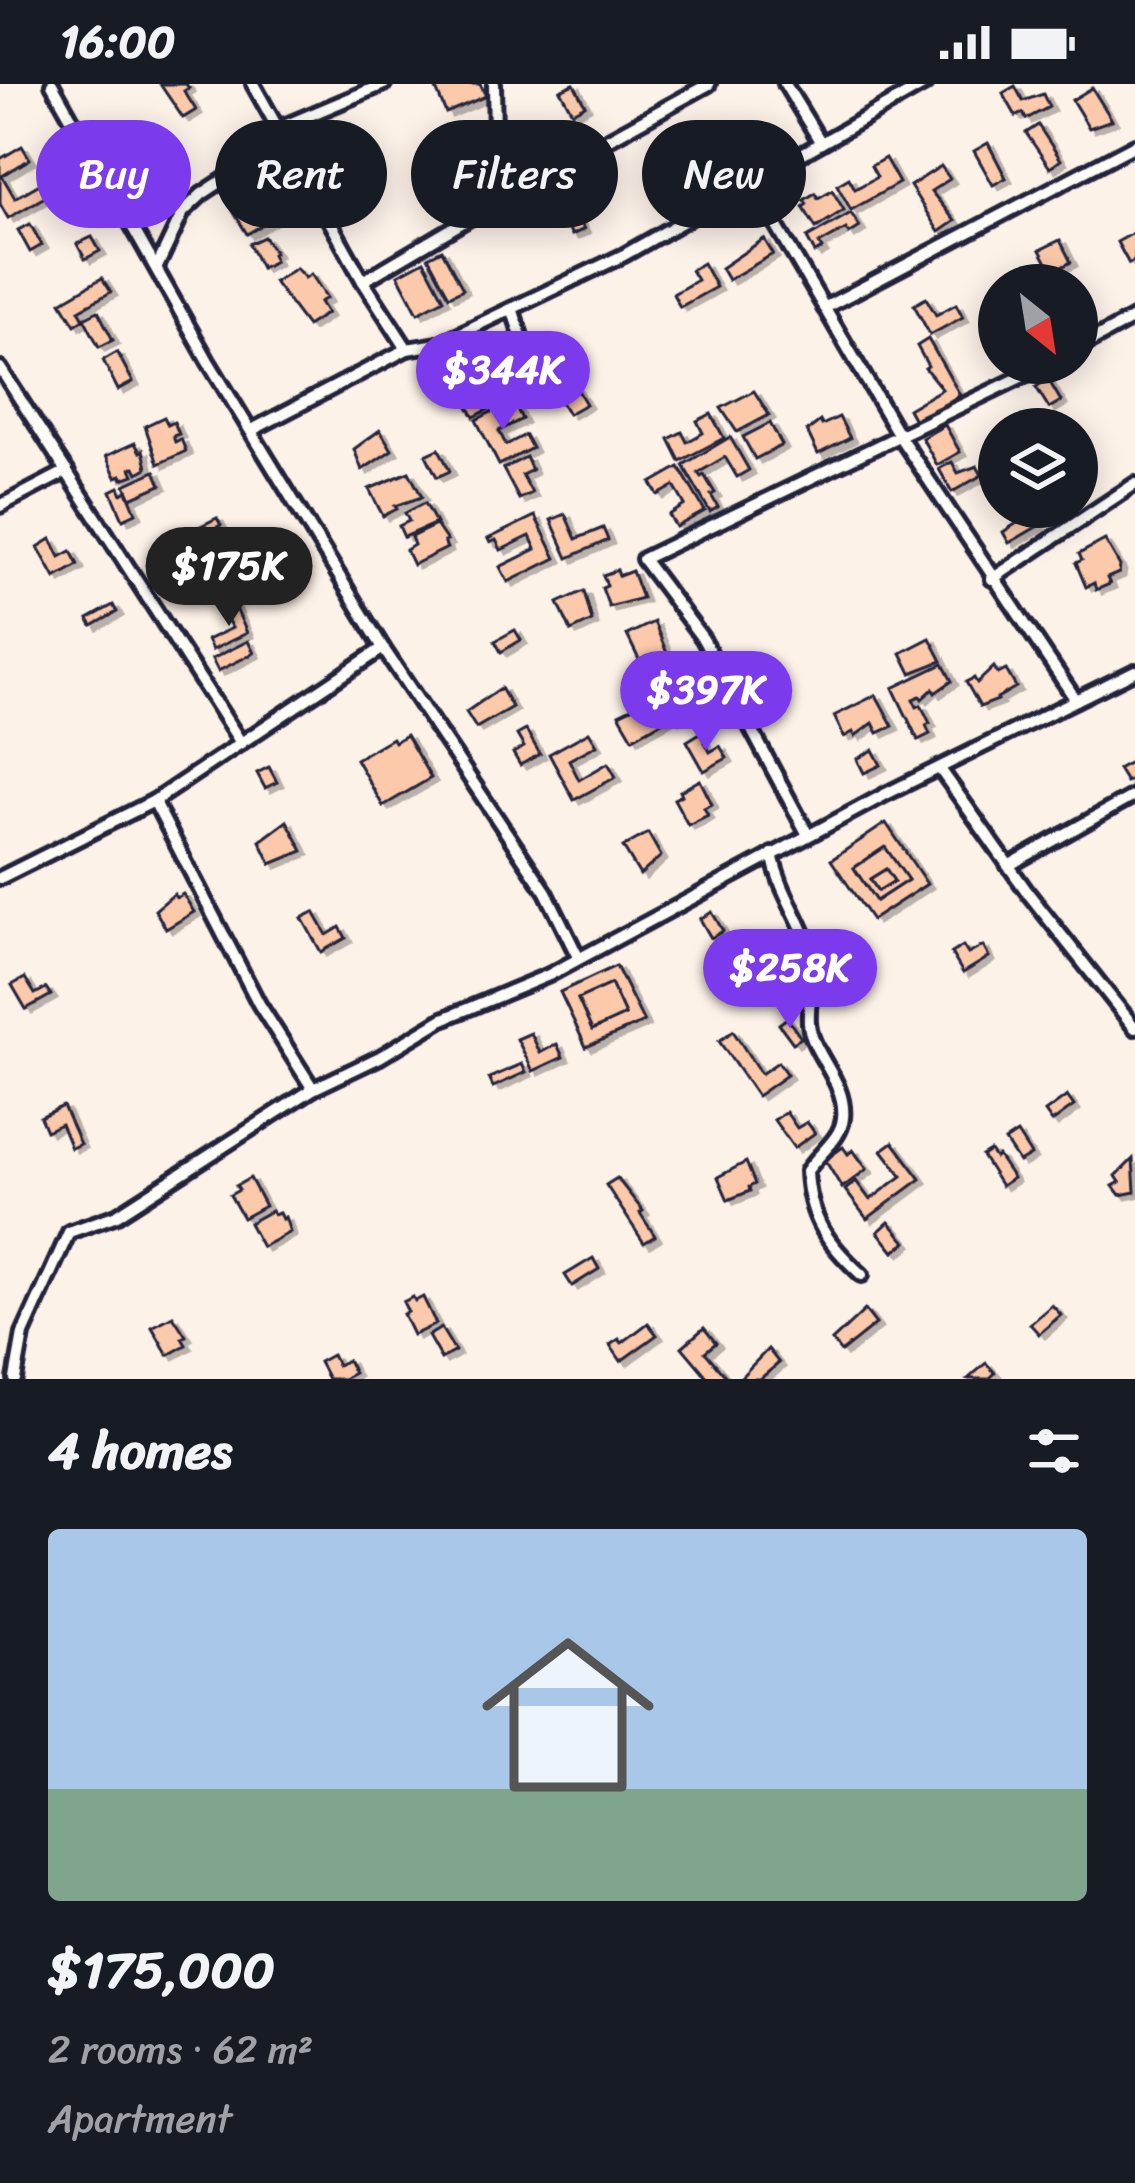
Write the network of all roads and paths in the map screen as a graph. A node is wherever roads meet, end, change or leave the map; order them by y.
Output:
1 (52, 84) edge
2 (254, 84) edge
3 (384, 84) edge
4 (494, 84) edge
5 (710, 84) edge
6 (785, 84) edge
7 (925, 84) edge
8 (273, 120) edge
9 (299, 120) edge
10 (495, 120) edge
11 (618, 134) edge
12 (821, 143) junction
13 (1135, 146) edge
14 (806, 152) edge
15 (215, 185) edge
16 (333, 228) edge
17 (453, 228) edge
18 (669, 228) edge
19 (778, 228) edge
20 (157, 267) junction
21 (363, 281) junction
22 (824, 308) junction
23 (513, 310) junction
24 (1135, 317) edge
25 (1098, 337) edge
26 (407, 349) junction
27 (0, 368) edge
28 (532, 370) dead end
29 (1007, 384) edge
30 (252, 430) junction
31 (900, 437) junction
32 (67, 471) junction
33 (1135, 484) edge
34 (0, 506) edge
35 (992, 579) junction
36 (383, 647) junction
37 (1135, 671) edge
38 (1076, 700) junction
39 (241, 742) junction
40 (940, 769) junction
41 (1135, 795) edge
42 (154, 801) junction
43 (808, 835) junction
44 (772, 854) junction
45 (1008, 866) junction
46 (0, 878) edge
47 (578, 957) junction
48 (1135, 1028) edge
49 (313, 1089) junction
50 (862, 1275) dead end
51 (15, 1379) edge

1 - 20 street
2 - 8 street
3 - 9 street
4 - 10 street
5 - 11 street
6 - 12 street
7 - 12 street
12 - 14 street
13 - 22 street
15 - 20 street
16 - 21 street
17 - 21 street
18 - 23 street
19 - 22 street
20 - 30 street
21 - 26 street
22 - 31 street
23 - 26 street
23 - 28 street
24 - 25 street
26 - 30 street
27 - 32 street
29 - 31 street
30 - 36 street
31 - 35 street
31 - 43 street
32 - 34 street
32 - 39 street
33 - 35 street
35 - 38 street
36 - 39 street
36 - 47 street
37 - 38 street
38 - 40 street
39 - 42 street
40 - 43 street
40 - 45 street
41 - 45 street
42 - 46 street
42 - 49 street
43 - 44 street
44 - 47 street
44 - 50 street
45 - 48 street
47 - 49 street
49 - 51 street

